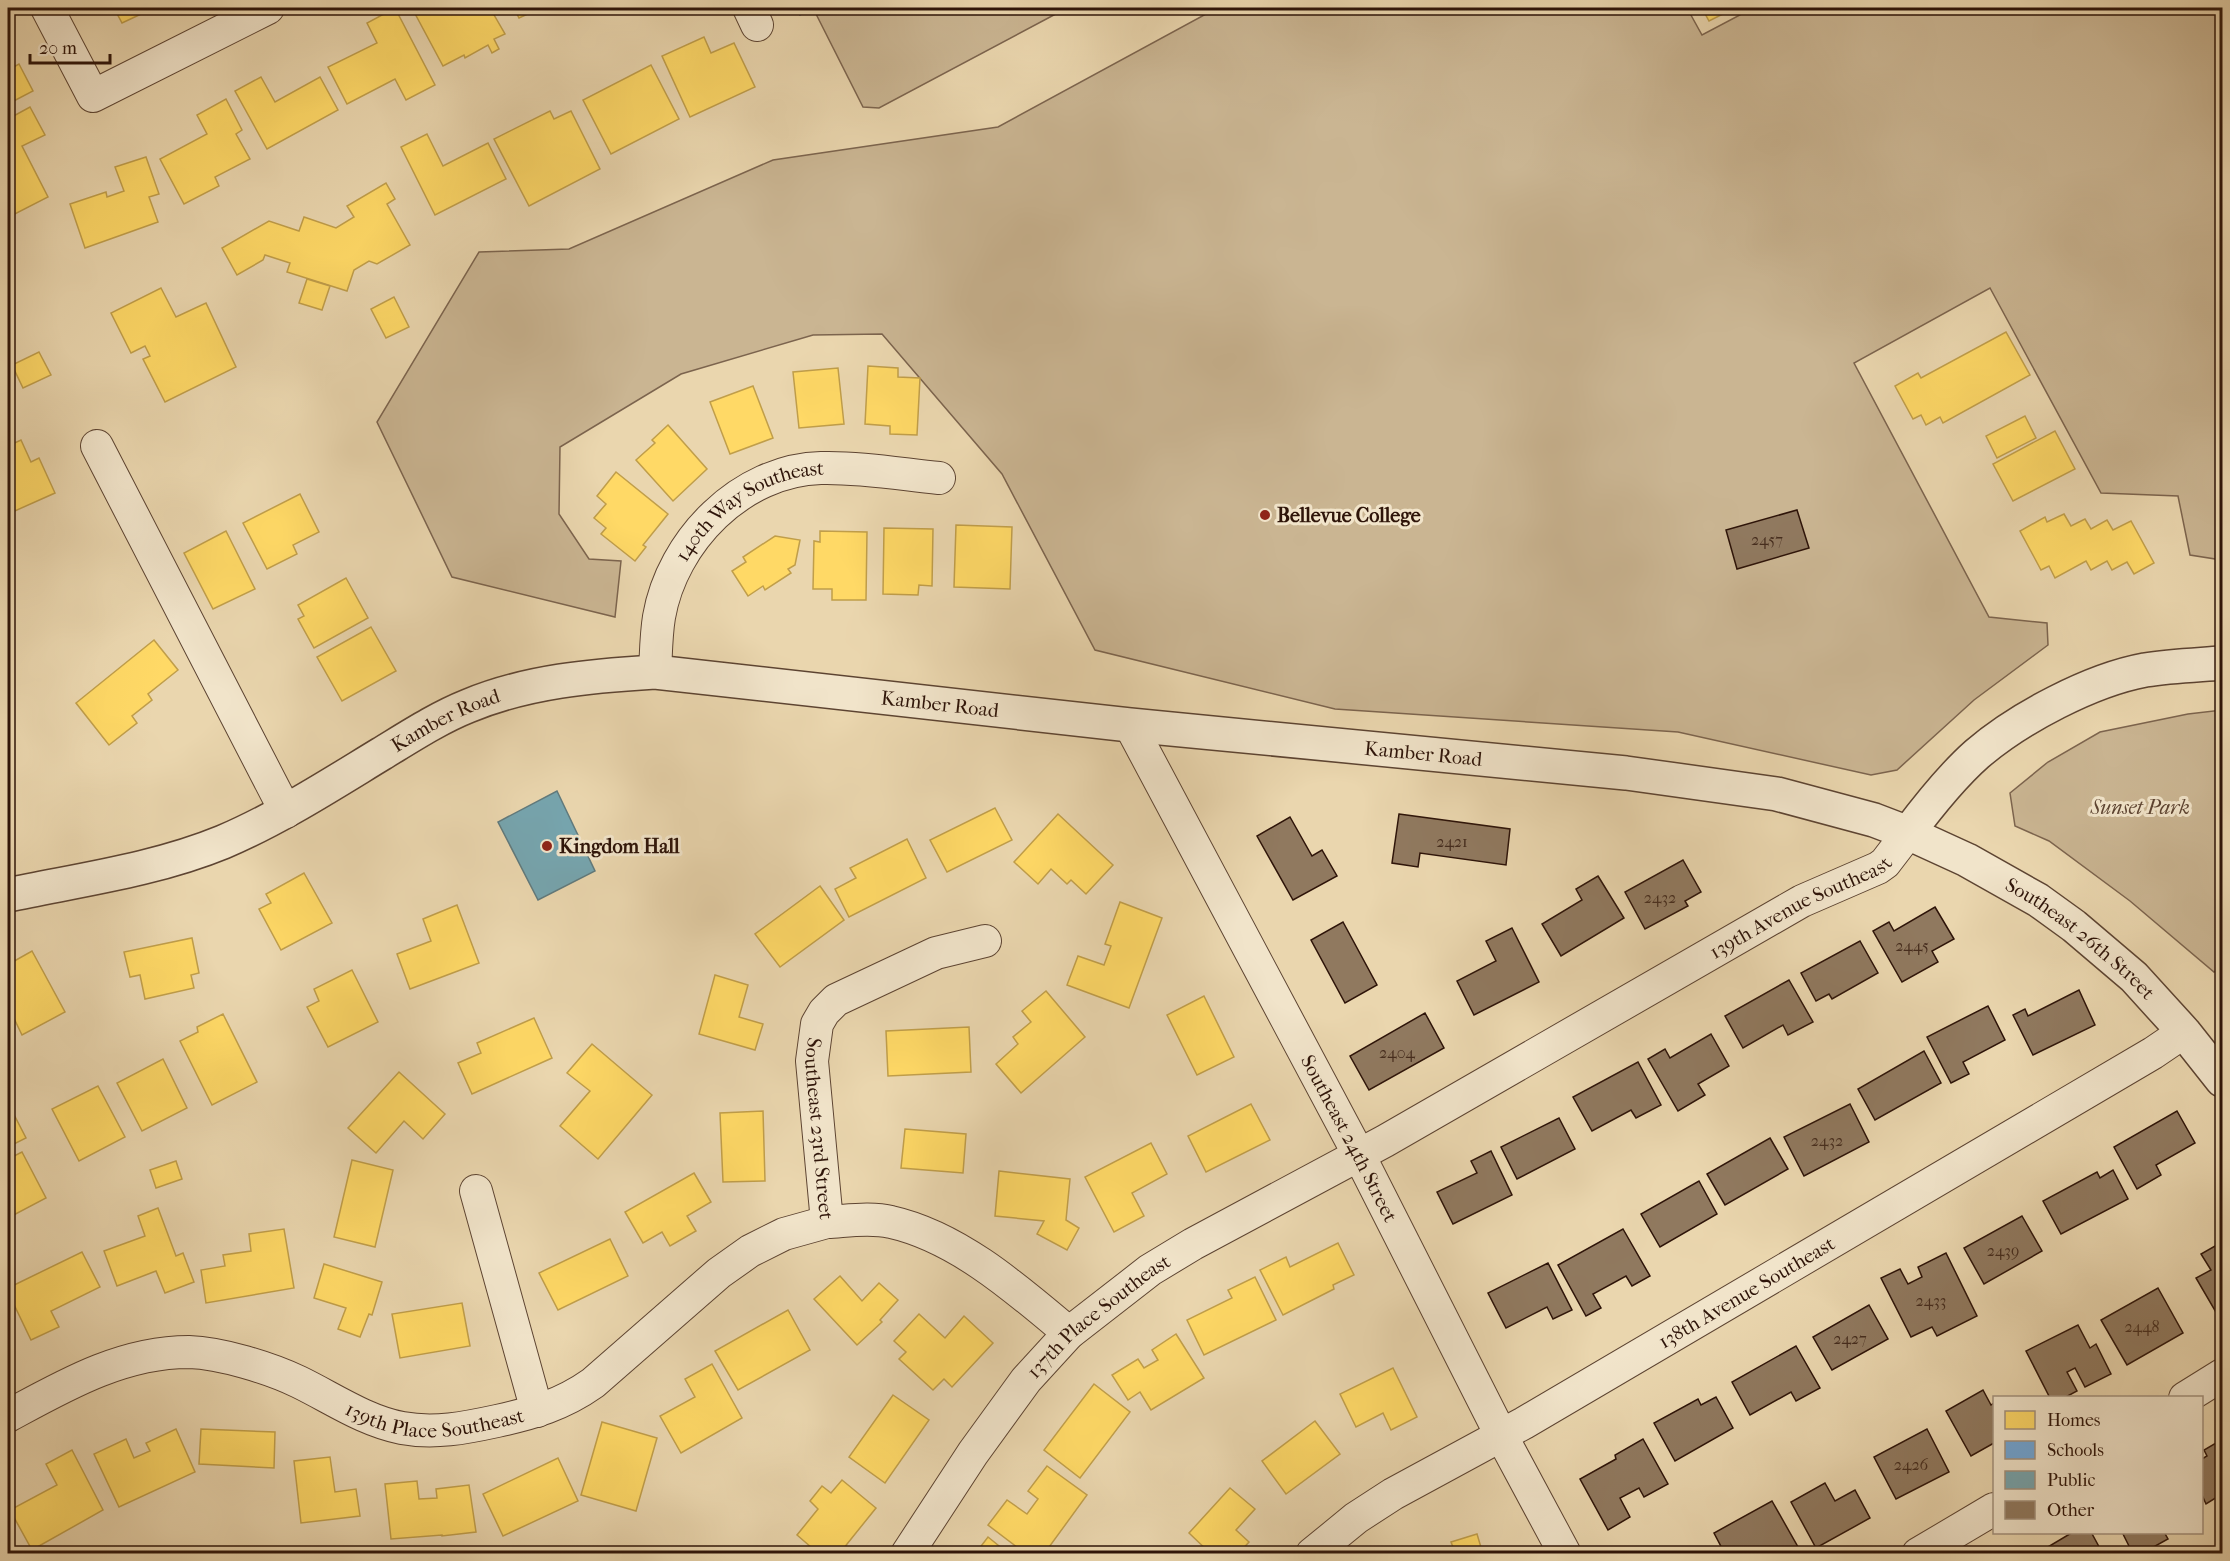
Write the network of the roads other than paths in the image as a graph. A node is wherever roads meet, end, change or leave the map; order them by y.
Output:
1 (47, 8) edge
2 (268, 8) edge
3 (98, 446) dead end
4 (939, 478) dead end
5 (2223, 663) edge
6 (655, 672) junction
7 (1130, 725) junction
8 (286, 812) junction
9 (1908, 833) junction
10 (8, 895) edge
11 (985, 941) dead end
12 (2184, 1032) junction
13 (2223, 1080) edge
14 (1359, 1155) junction
15 (476, 1191) dead end
16 (827, 1222) junction
17 (1069, 1333) junction
18 (2223, 1375) edge
19 (2187, 1396) edge
20 (537, 1411) junction
21 (8, 1416) edge
22 (1501, 1436) junction
23 (1993, 1510) edge
24 (907, 1554) edge
25 (1312, 1554) edge
26 (1564, 1554) edge
27 (1918, 1554) edge

1 - 2 street
3 - 8 street
4 - 6 street, 140th Way Southeast
5 - 9 street, 139th Avenue Southeast
6 - 7 street, Kamber Road
6 - 8 street, Kamber Road
7 - 9 street, Kamber Road
7 - 14 street, Southeast 24th Street
8 - 10 street, Kamber Road
9 - 12 street, Southeast 26th Street
9 - 14 street, 139th Avenue Southeast
11 - 16 street, Southeast 23rd Street
12 - 13 street, Southeast 26th Street
12 - 22 street, 138th Avenue Southeast
14 - 17 street, 137th Place Southeast
14 - 22 street, Southeast 24th Street
15 - 20 street
16 - 17 street, Southeast 23rd Street
16 - 20 street, 139th Place Southeast
17 - 24 street, 137th Place Southeast
18 - 19 street
20 - 21 street, 139th Place Southeast
22 - 25 street, 138th Avenue Southeast
22 - 26 street, Southeast 24th Street
23 - 27 street

